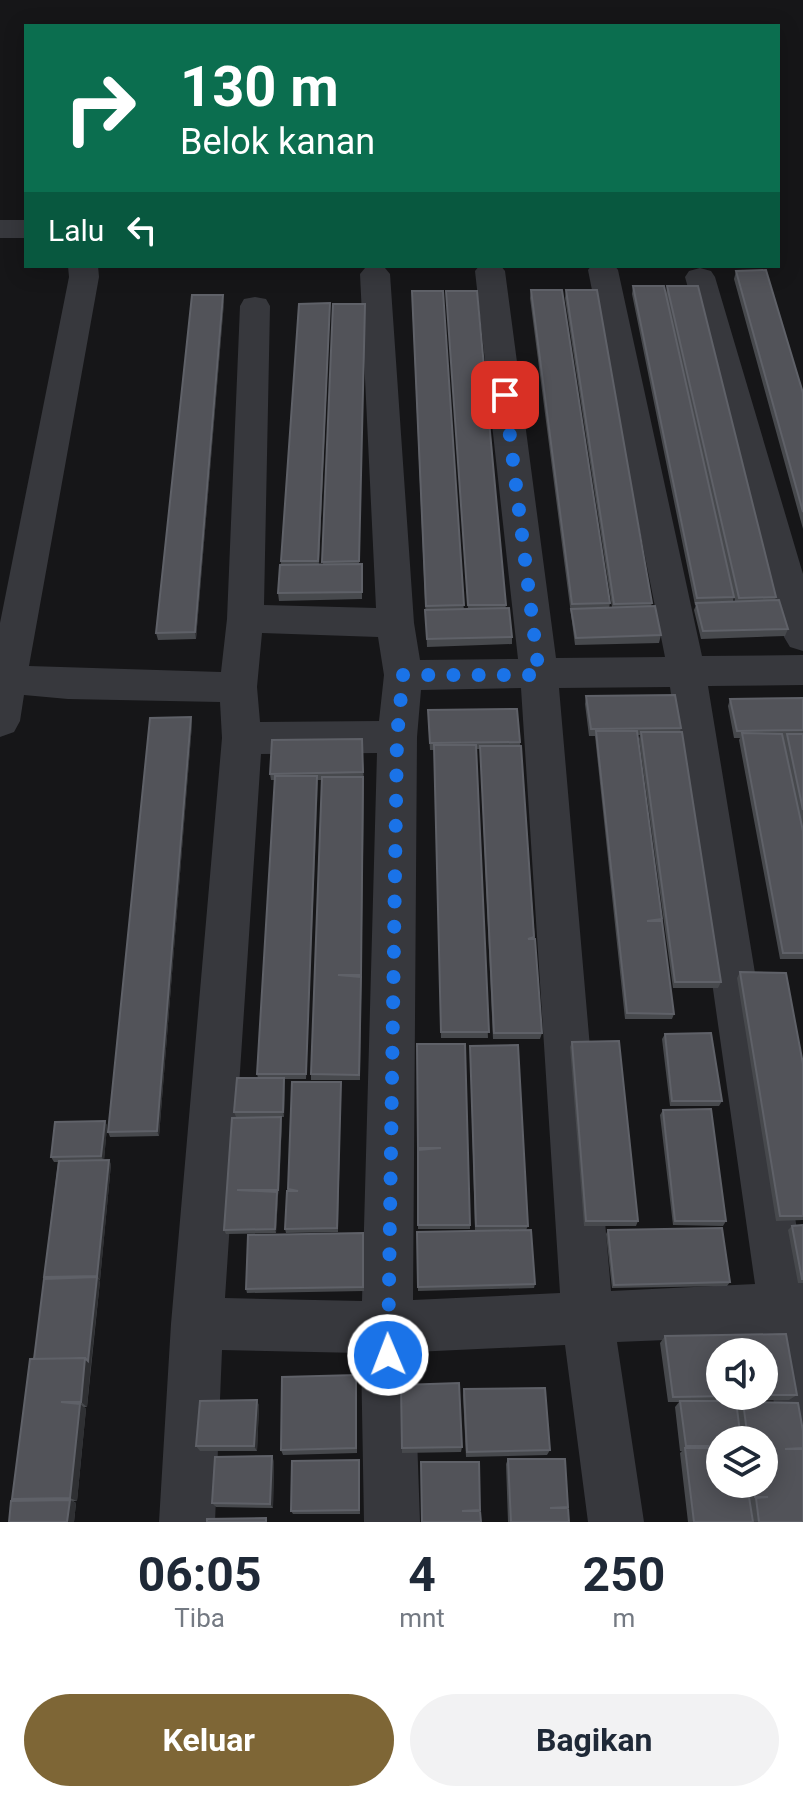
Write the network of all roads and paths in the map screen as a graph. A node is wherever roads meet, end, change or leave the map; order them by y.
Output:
1 (0, 229) edge
2 (24, 229) edge
3 (83, 268) edge
4 (603, 270) dead end
5 (490, 271) dead end
6 (375, 274) dead end
7 (700, 277) dead end
8 (255, 306) dead end
9 (245, 619) junction
10 (395, 623) junction
11 (803, 637) edge
12 (803, 670) edge
13 (687, 673) junction
14 (403, 675) junction
15 (539, 675) junction
16 (4, 678) edge
17 (238, 687) junction
18 (0, 721) edge
19 (397, 737) junction
20 (242, 738) junction
21 (793, 1308) edge
22 (587, 1318) junction
23 (197, 1324) junction
24 (387, 1327) junction
25 (803, 1416) edge
26 (187, 1522) edge
27 (392, 1522) edge
28 (616, 1522) edge

1 - 2 street
3 - 16 street
4 - 13 street
5 - 15 street
6 - 10 street
7 - 11 street
8 - 9 street
9 - 10 street
9 - 17 street
10 - 14 street
12 - 13 street
13 - 15 street
13 - 21 street
14 - 15 street
14 - 19 street
15 - 22 street
16 - 17 street
16 - 18 street
17 - 20 street
19 - 20 street
19 - 24 street
20 - 23 street
21 - 22 street
21 - 25 street
22 - 24 street
22 - 28 street
23 - 24 street
23 - 26 street
24 - 27 street

